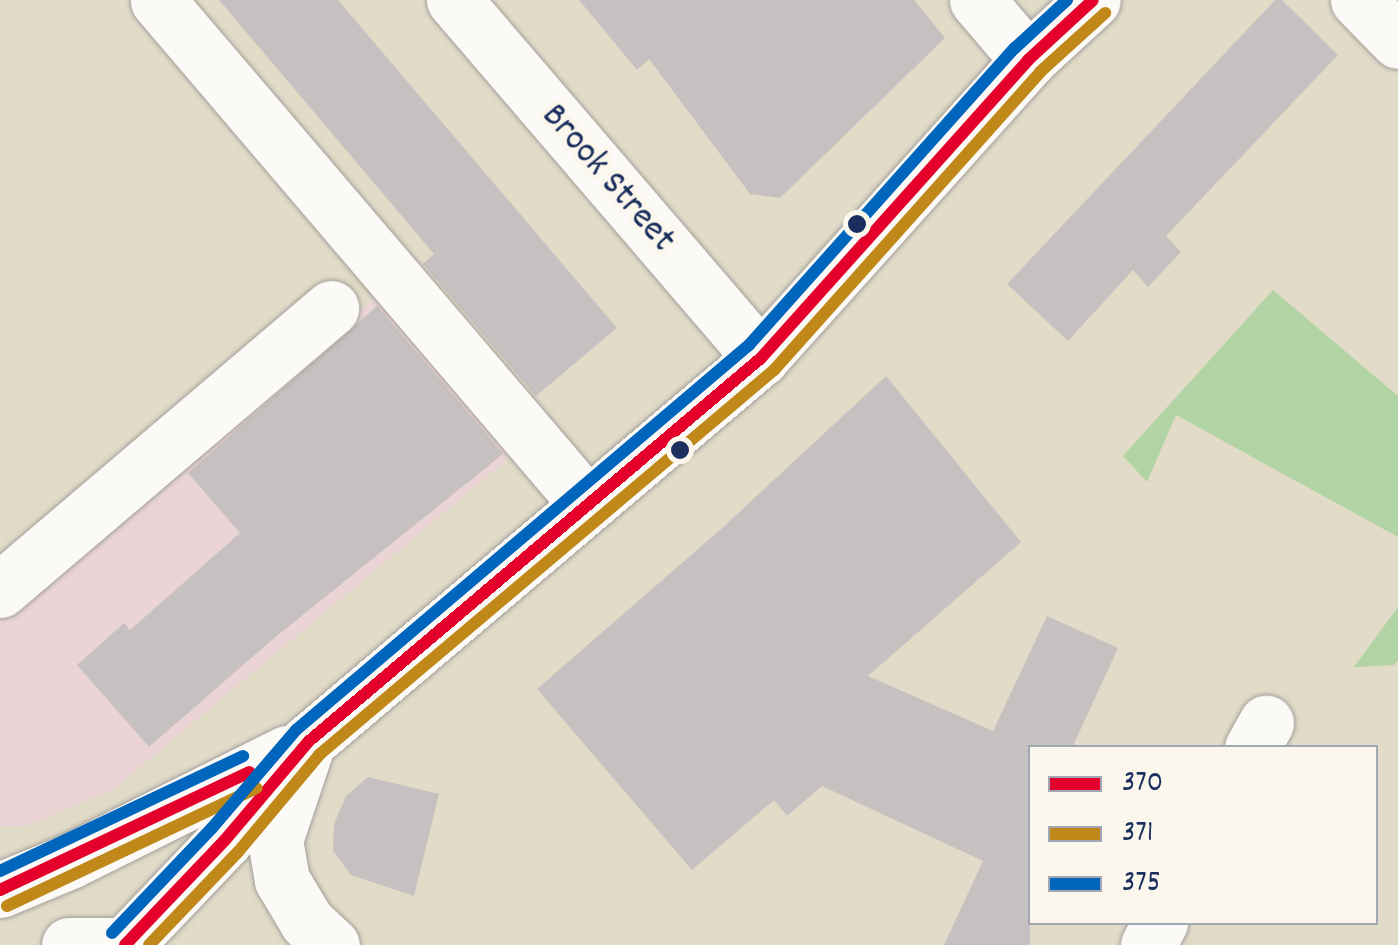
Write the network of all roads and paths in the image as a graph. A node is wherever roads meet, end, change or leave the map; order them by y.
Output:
1 (454, 0) edge
2 (977, 0) edge
3 (1093, 0) edge
4 (1358, 0) edge
5 (158, 1) edge
6 (1398, 41) edge
7 (1028, 60) junction
8 (331, 308) dead end
9 (761, 358) junction
10 (586, 504) junction
11 (0, 590) edge
12 (308, 742) junction
13 (0, 890) edge
14 (69, 945) edge
15 (126, 945) edge
16 (332, 945) edge

1 - 9 main road, Brook Street
2 - 7 main road
3 - 7 main road
4 - 6 main road
5 - 10 main road
7 - 9 main road
8 - 11 main road
9 - 10 main road
10 - 12 main road
12 - 13 main road
12 - 15 main road
12 - 16 main road
14 - 15 main road

